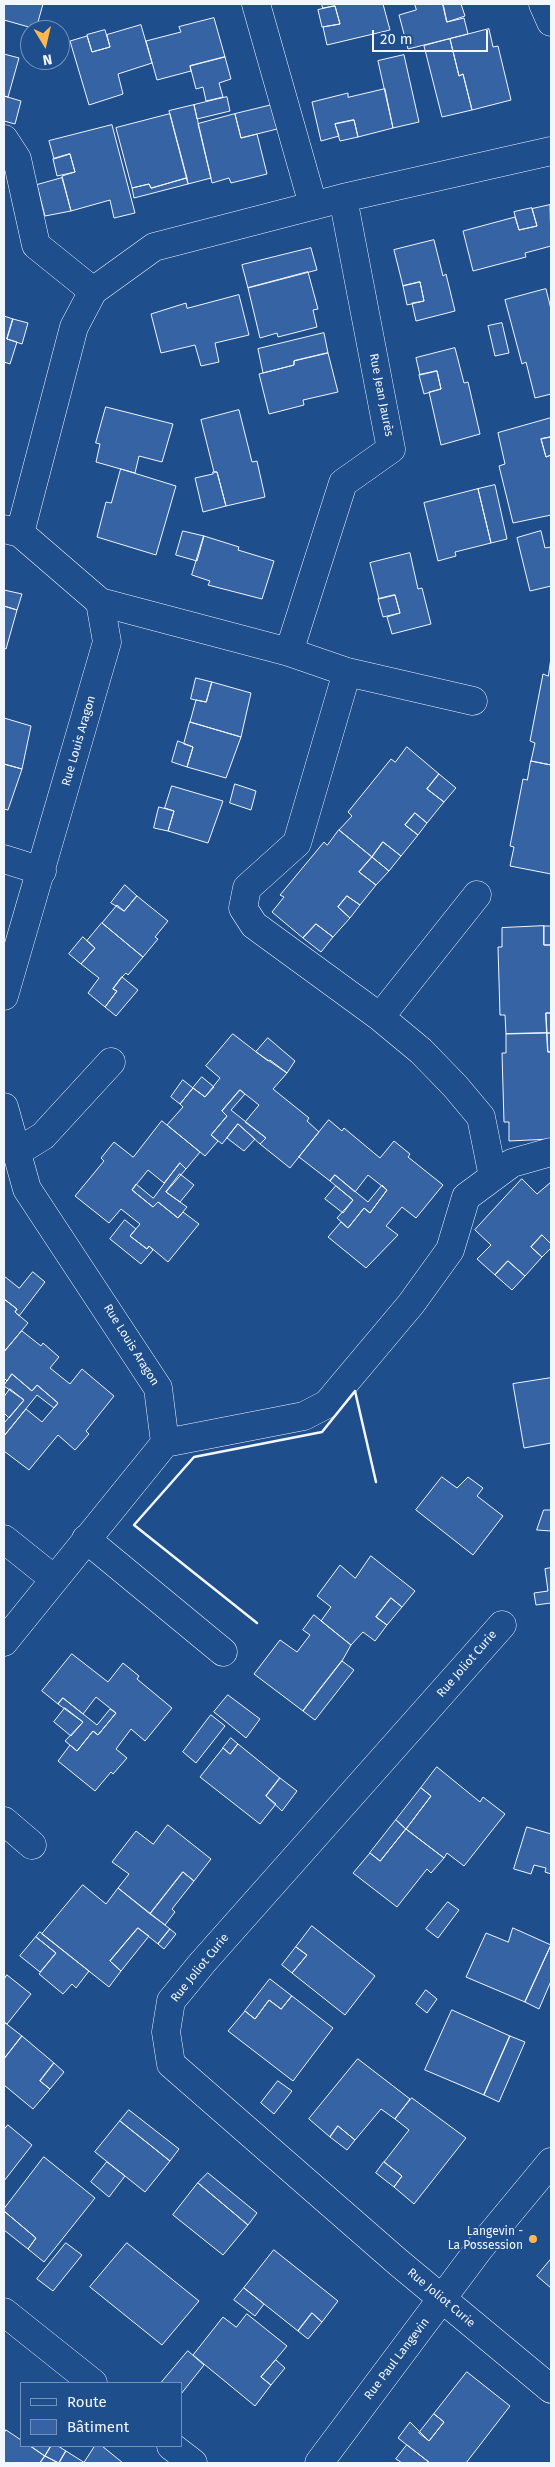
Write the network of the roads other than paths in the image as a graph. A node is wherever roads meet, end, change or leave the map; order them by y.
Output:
1 (256, 4) edge
2 (543, 4) edge
3 (551, 22) edge
4 (4, 139) edge
5 (551, 151) edge
6 (343, 198) junction
7 (313, 205) junction
8 (92, 292) junction
9 (12, 531) edge
10 (100, 602) junction
11 (289, 652) junction
12 (347, 672) junction
13 (473, 701) dead end
14 (4, 859) edge
15 (42, 870) junction
16 (477, 895) dead end
17 (4, 996) edge
18 (380, 1017) junction
19 (111, 1062) dead end
20 (4, 1107) edge
21 (17, 1152) junction
22 (551, 1152) edge
23 (493, 1177) junction
24 (165, 1443) junction
25 (4, 1539) edge
26 (86, 1539) junction
27 (54, 1579) junction
28 (502, 1624) dead end
29 (4, 1642) edge
30 (223, 1652) dead end
31 (4, 1821) edge
32 (32, 1845) dead end
33 (551, 2162) edge
34 (442, 2299) junction
35 (4, 2312) edge
36 (92, 2382) edge
37 (551, 2389) edge
38 (172, 2447) edge
39 (193, 2463) edge
40 (319, 2463) edge

1 - 7 street
2 - 3 street
4 - 8 street
5 - 6 street
6 - 7 street
6 - 11 street, Rue Jean Jaurès
7 - 8 street
8 - 9 street
9 - 10 street
10 - 11 street
10 - 15 street, Rue Louis Aragon
11 - 12 street
12 - 13 street
12 - 18 street
14 - 15 street
15 - 17 street, Rue Louis Aragon
16 - 18 street
18 - 23 street
19 - 21 street
20 - 21 street, Rue Louis Aragon
21 - 24 street, Rue Louis Aragon
22 - 23 street
23 - 24 street
24 - 26 street
25 - 27 street
26 - 27 street
26 - 30 street
27 - 29 street
28 - 34 street, Rue Joliot Curie
31 - 32 street
33 - 34 street, Rue Paul Langevin
34 - 37 street, Rue Joliot Curie
34 - 40 street, Rue Paul Langevin
35 - 36 street
38 - 39 street

